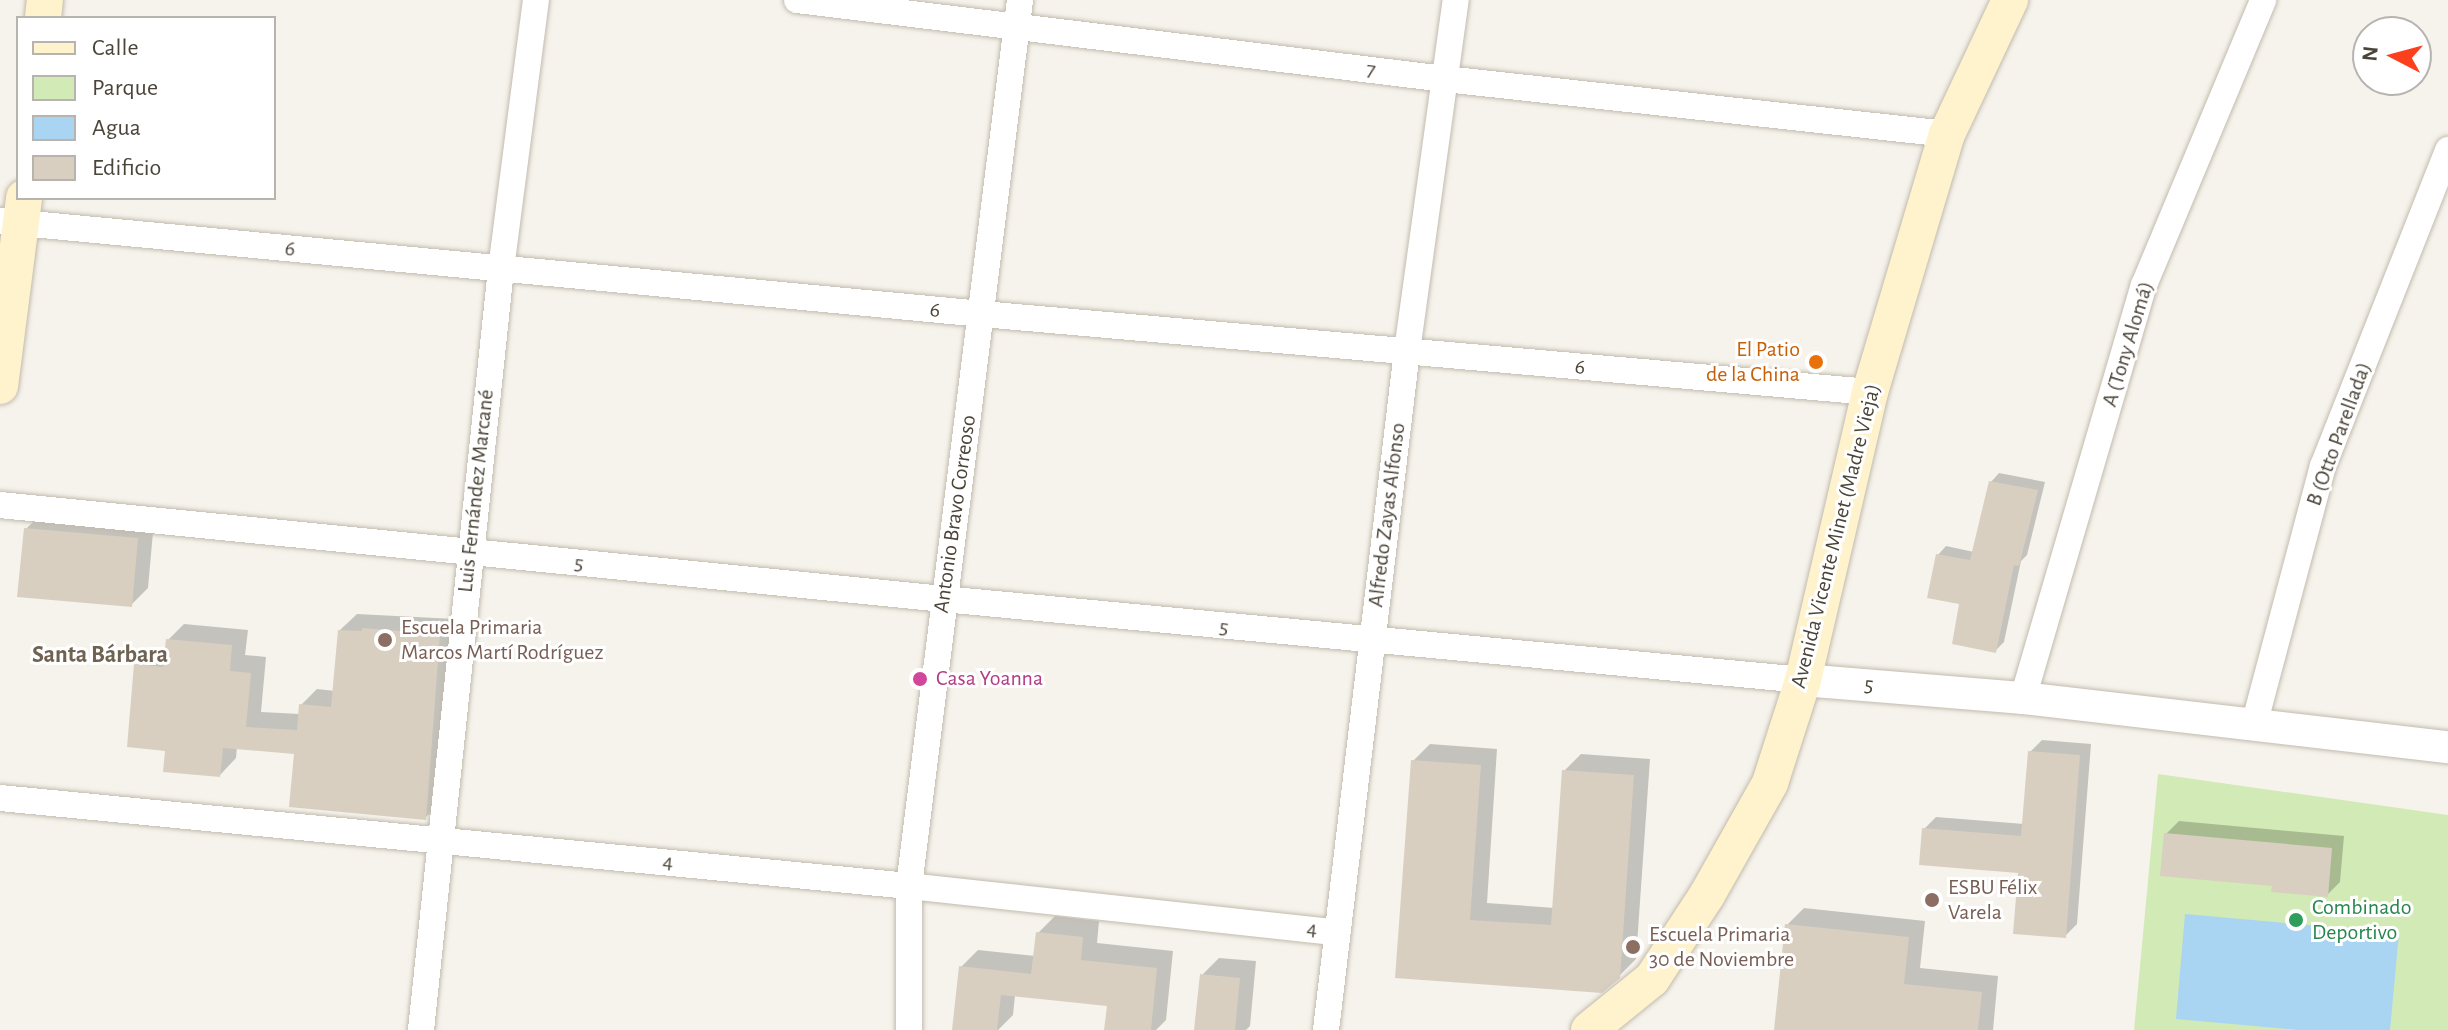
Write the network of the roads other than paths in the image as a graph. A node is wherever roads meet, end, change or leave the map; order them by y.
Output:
1 (536, 0) edge
2 (797, 0) edge
3 (1456, 0) edge
4 (2010, 0) edge
5 (2263, 0) edge
6 (1018, 13) edge
7 (1445, 79) junction
8 (1947, 134) junction
9 (2448, 150) edge
10 (15, 214) edge
11 (501, 269) junction
12 (982, 314) junction
13 (1407, 351) junction
14 (0, 386) edge
15 (1870, 392) junction
16 (0, 505) edge
17 (469, 552) junction
18 (943, 599) junction
19 (1372, 641) junction
20 (1803, 680) junction
21 (2023, 698) junction
22 (2254, 725) junction
23 (2448, 747) edge
24 (0, 798) edge
25 (443, 841) junction
26 (909, 886) junction
27 (1335, 932) junction
28 (421, 1030) edge
29 (909, 1030) edge
30 (1326, 1030) edge
31 (1589, 1030) edge

1 - 11 street, Luis Fernández Marcané
2 - 6 street, 7
3 - 7 street, Alfredo Zayas Alfonso
4 - 8 main road, Avenida Vicente Minet (Madre Vieja)
5 - 21 street, A (Tony Alomá)
6 - 7 street, 7
6 - 12 street, Antonio Bravo Correoso
7 - 8 street, 7
7 - 13 street, Alfredo Zayas Alfonso
8 - 15 main road, Avenida Vicente Minet (Madre Vieja)
9 - 22 street, B (Otto Parellada)
10 - 11 street, 6
10 - 14 main road
11 - 12 street, 6
11 - 17 street, Luis Fernández Marcané
12 - 13 street, 6
12 - 18 street, Antonio Bravo Correoso
13 - 15 street, 6
13 - 19 street, Alfredo Zayas Alfonso
15 - 20 main road, Avenida Vicente Minet (Madre Vieja)
16 - 17 street, 5
17 - 18 street, 5
17 - 25 street, Luis Fernández Marcané
18 - 19 street, 5
18 - 26 street, Antonio Bravo Correoso
19 - 20 street, 5
19 - 27 street, Alfredo Zayas Alfonso
20 - 21 street, 5
20 - 31 main road, Avenida Vicente Minet (Madre Vieja)
21 - 22 street, 5
22 - 23 street, 5
24 - 25 street, 4
25 - 26 street, 4
25 - 28 street, Luis Fernández Marcané
26 - 27 street, 4
26 - 29 street, Antonio Bravo Correoso
27 - 30 street, Alfredo Zayas Alfonso

